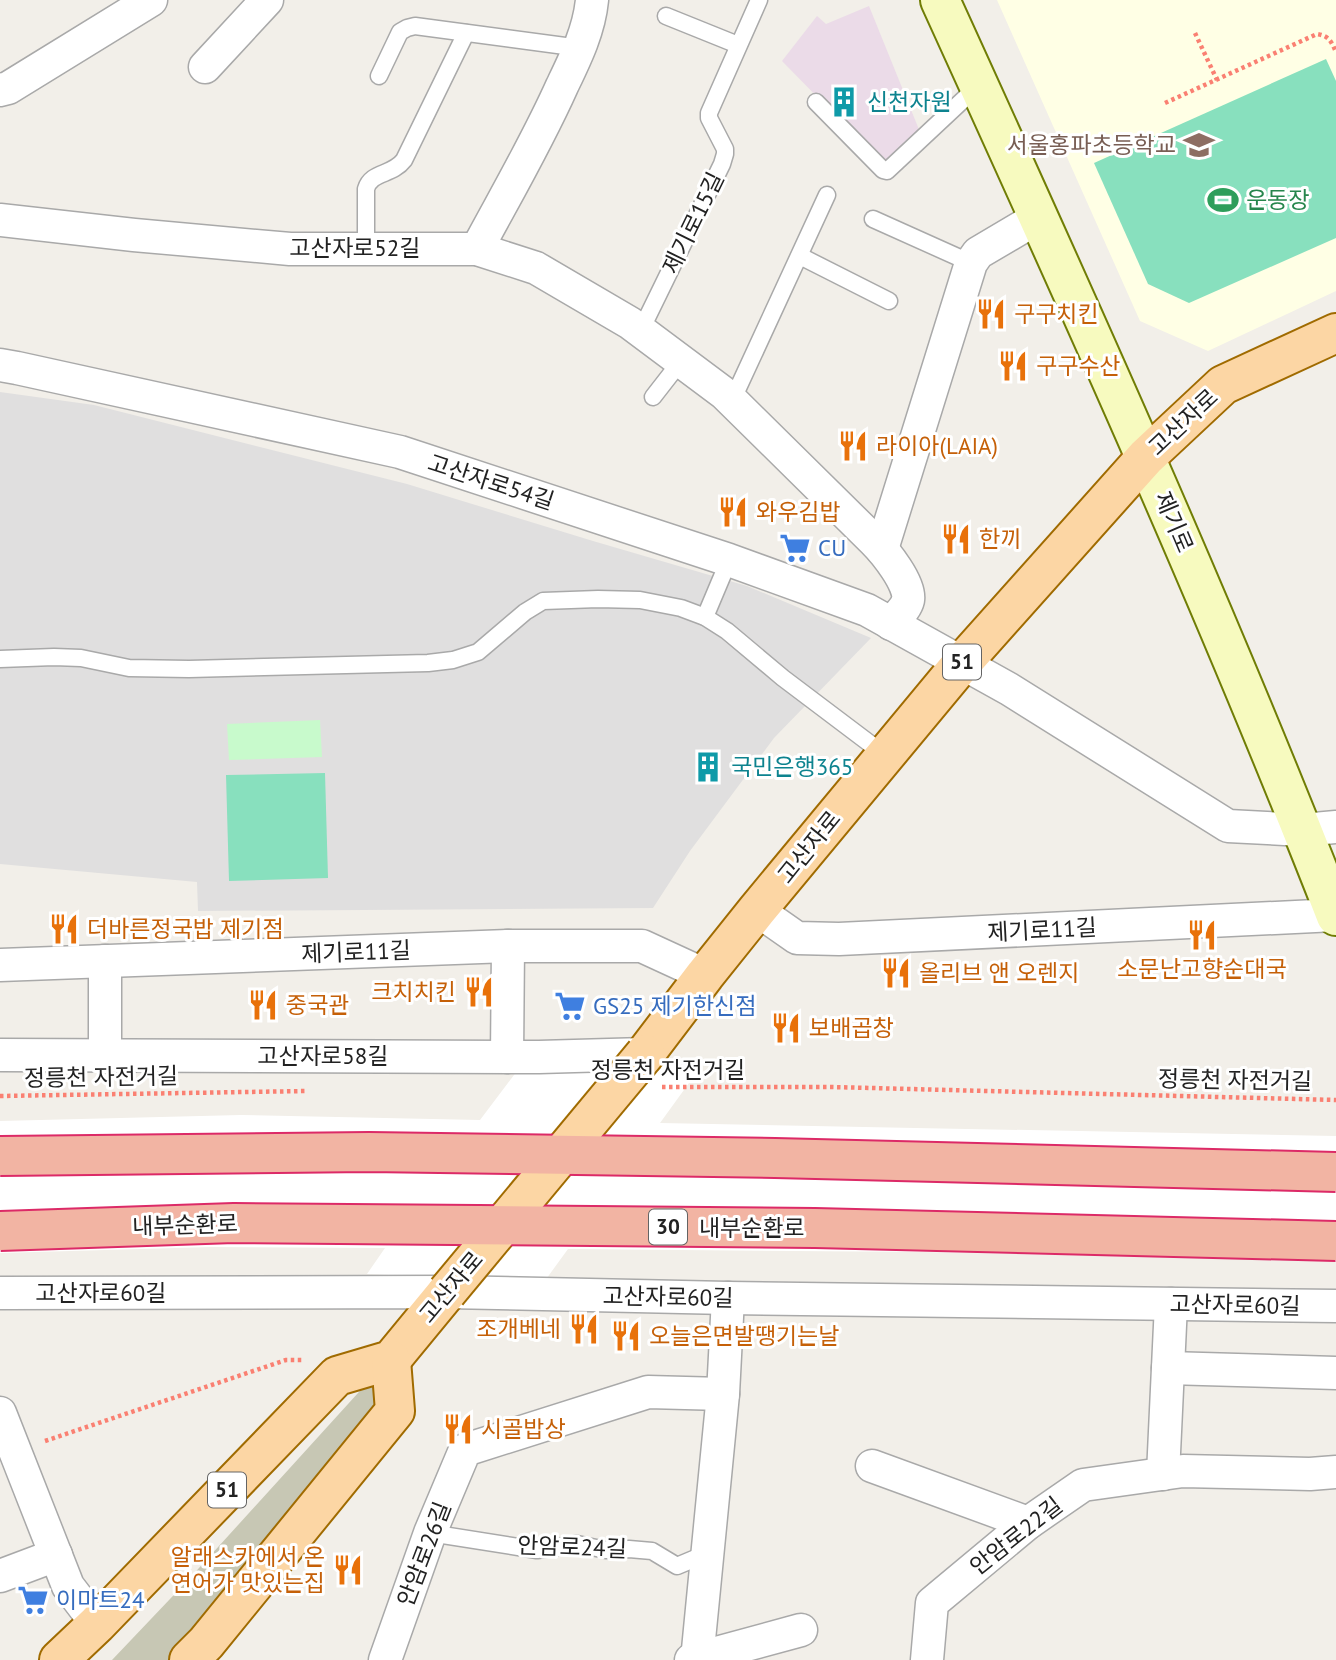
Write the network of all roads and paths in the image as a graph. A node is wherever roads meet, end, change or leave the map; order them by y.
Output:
1 (152, 0) edge
2 (267, 0) edge
3 (592, 0) edge
4 (759, 0) edge
5 (940, 0) edge
6 (666, 16) dead end
7 (466, 33) junction
8 (1195, 33) dead end
9 (738, 45) junction
10 (580, 48) junction
11 (1336, 52) edge
12 (205, 67) dead end
13 (379, 76) dead end
14 (1217, 80) junction
15 (979, 85) junction
16 (0, 90) edge
17 (816, 103) dead end
18 (1165, 103) dead end
19 (827, 195) dead end
20 (1039, 217) junction
21 (873, 219) dead end
22 (0, 220) edge
23 (366, 249) junction
24 (477, 249) junction
25 (800, 256) junction
26 (971, 263) junction
27 (889, 301) dead end
28 (641, 330) junction
29 (1336, 333) edge
30 (681, 361) junction
31 (0, 365) edge
32 (653, 397) dead end
33 (732, 401) junction
34 (1146, 457) junction
35 (882, 549) junction
36 (729, 560) junction
37 (705, 617) junction
38 (891, 624) junction
39 (0, 659) edge
40 (962, 663) junction
41 (885, 755) junction
42 (1320, 829) edge
43 (757, 910) junction
44 (1336, 916) edge
45 (508, 946) junction
46 (105, 961) junction
47 (0, 965) edge
48 (705, 975) junction
49 (0, 1055) edge
50 (105, 1056) junction
51 (507, 1057) junction
52 (650, 1071) junction
53 (317, 1091) dead end
54 (0, 1096) edge
55 (1336, 1100) edge
56 (0, 1156) edge
57 (1336, 1172) edge
58 (0, 1231) edge
59 (1336, 1241) edge
60 (447, 1292) junction
61 (0, 1293) edge
62 (728, 1298) junction
63 (1171, 1304) junction
64 (1336, 1306) edge
65 (313, 1360) dead end
66 (391, 1360) junction
67 (1168, 1368) junction
68 (1336, 1373) edge
69 (723, 1394) junction
70 (0, 1413) edge
71 (7, 1454) edge
72 (872, 1466) dead end
73 (1336, 1472) edge
74 (1163, 1474) junction
75 (1028, 1524) junction
76 (430, 1533) junction
77 (708, 1553) junction
78 (56, 1555) junction
79 (0, 1576) edge
80 (97, 1624) junction
81 (800, 1630) dead end
82 (59, 1660) edge
83 (190, 1660) edge
84 (384, 1660) edge
85 (695, 1660) edge
86 (927, 1660) edge

1 - 16 street
2 - 12 street
3 - 10 street
4 - 9 lane, 제기로15길
5 - 15 main road, 제기로
6 - 9 lane
7 - 10 lane
7 - 13 lane
7 - 23 lane
8 - 14 path
9 - 28 lane, 제기로15길
10 - 24 street
11 - 14 path
14 - 18 path
15 - 17 lane
15 - 20 main road, 제기로
19 - 25 lane
20 - 26 street
20 - 34 main road, 제기로
21 - 26 lane
22 - 23 street, 고산자로52길
23 - 24 street, 고산자로52길
24 - 28 street, 고산자로52길
25 - 27 lane
25 - 33 lane
26 - 35 street
28 - 30 street, 고산자로52길
29 - 34 main road, 고산자로 / 51
30 - 32 lane
30 - 33 street, 고산자로52길
31 - 36 street, 고산자로54길
33 - 35 street, 고산자로52길
34 - 40 main road, 고산자로 / 51
34 - 42 main road, 제기로
35 - 38 street, 고산자로52길
36 - 37 lane
36 - 38 street, 고산자로54길
37 - 39 lane
37 - 41 lane
38 - 40 street, 고산자로54길
40 - 41 main road, 고산자로 / 51
40 - 42 street
41 - 43 main road, 고산자로 / 51
42 - 44 main road, 제기로
43 - 44 street, 제기로11길
43 - 48 main road, 고산자로 / 51
45 - 46 street, 제기로11길
45 - 48 street, 제기로11길
45 - 51 street
46 - 47 street, 제기로11길
46 - 50 street
48 - 52 main road, 고산자로 / 51
49 - 50 street, 고산자로58길
50 - 51 street, 고산자로58길
51 - 52 street, 고산자로58길
52 - 55 path, 정릉천 자전거길
52 - 60 main road, 고산자로 / 51, bridge
53 - 54 path, 정릉천 자전거길
56 - 57 highway, bridge
58 - 59 highway, 내부순환로 / 30, bridge
60 - 61 street, 고산자로60길
60 - 62 street, 고산자로60길
60 - 66 main road, 고산자로 / 51
62 - 63 street, 고산자로60길
62 - 69 street
63 - 64 street, 고산자로60길
63 - 67 street
65 - 71 path
66 - 80 main road, 51
66 - 83 main road
67 - 68 street
67 - 74 street
69 - 76 street, 안암로26길
69 - 77 street
70 - 71 street
71 - 78 street
72 - 75 street
73 - 74 street, 안암로22길
74 - 75 street, 안암로22길
75 - 86 street, 안암로22길
76 - 77 lane, 안암로24길
76 - 84 street, 안암로26길
77 - 85 street
78 - 79 street
78 - 80 street
80 - 82 main road, 51
81 - 85 street

